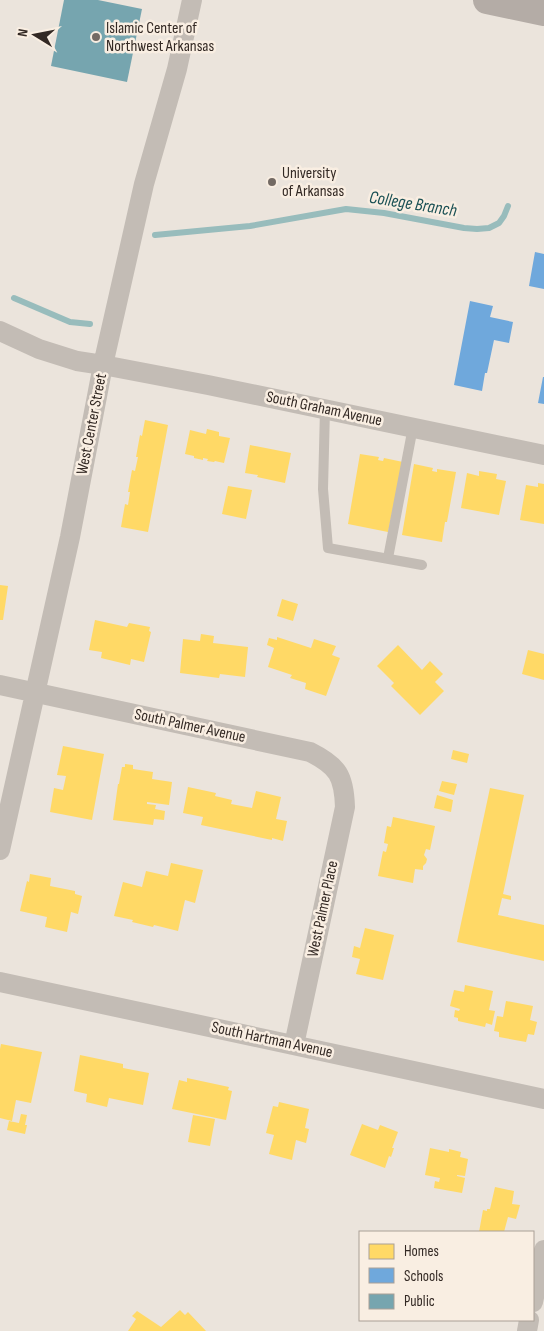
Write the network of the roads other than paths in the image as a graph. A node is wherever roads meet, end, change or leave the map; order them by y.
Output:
1 (192, 0) edge
2 (487, 0) edge
3 (544, 12) edge
4 (0, 331) edge
5 (104, 365) junction
6 (325, 409) junction
7 (413, 427) junction
8 (544, 455) edge
9 (388, 558) junction
10 (422, 565) dead end
11 (0, 685) edge
12 (36, 692) junction
13 (338, 773) joint
14 (0, 850) edge
15 (0, 982) edge
16 (294, 1045) junction
17 (544, 1099) edge
18 (544, 1250) edge
19 (541, 1277) edge
20 (534, 1299) edge

1 - 5 street, West Center Street
2 - 3 main road
4 - 5 street, South Graham Avenue
5 - 6 street, South Graham Avenue
5 - 12 street, West Center Street
6 - 7 street, South Graham Avenue
6 - 9 lane
7 - 8 street, South Graham Avenue
7 - 9 lane
9 - 10 lane
11 - 12 street, South Palmer Avenue
12 - 13 street, South Palmer Avenue
12 - 14 street, West Center Street
13 - 16 street, West Palmer Place
15 - 16 street, South Hartman Avenue
16 - 17 street, South Hartman Avenue
18 - 19 street
19 - 20 street

